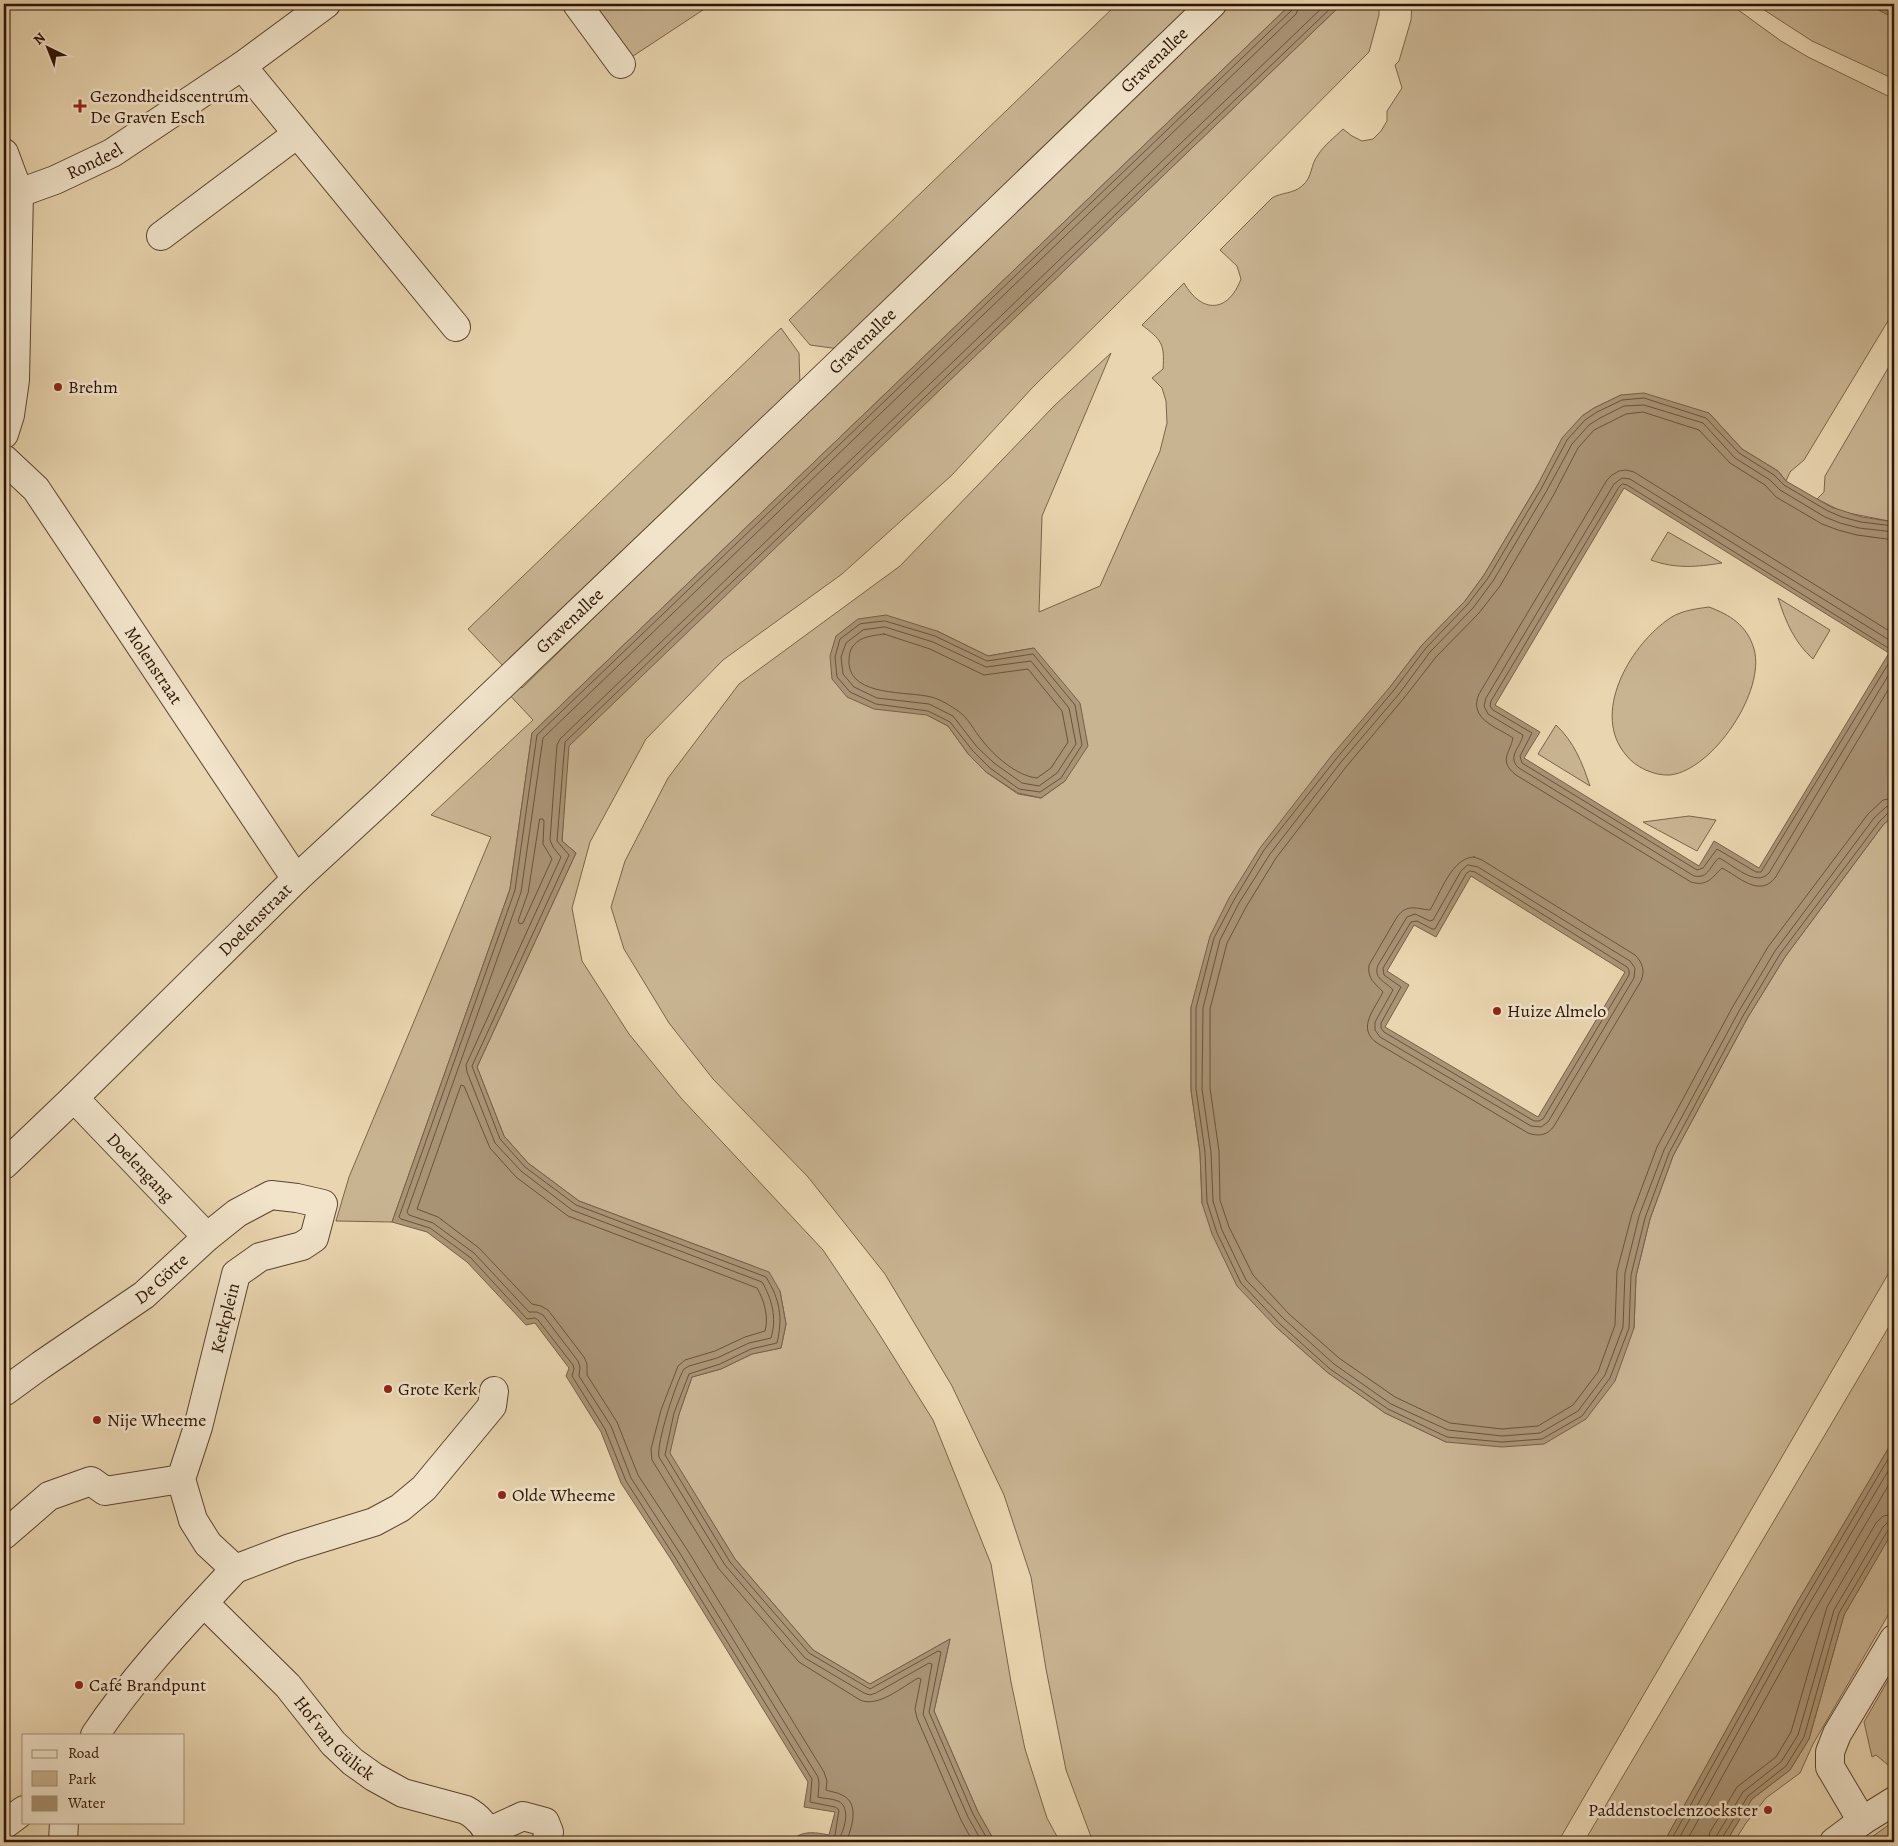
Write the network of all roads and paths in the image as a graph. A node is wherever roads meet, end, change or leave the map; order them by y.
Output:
1 (326, 4) edge
2 (577, 4) edge
3 (1212, 4) edge
4 (621, 64) dead end
5 (242, 66) junction
6 (297, 134) junction
7 (4, 153) edge
8 (19, 194) junction
9 (161, 236) dead end
10 (456, 327) dead end
11 (4, 434) edge
12 (4, 459) edge
13 (510, 676) joint
14 (296, 878) junction
15 (74, 1098) junction
16 (4, 1165) edge
17 (324, 1204) joint
18 (207, 1237) junction
19 (4, 1392) edge
20 (494, 1392) dead end
21 (181, 1479) junction
22 (4, 1535) edge
23 (235, 1569) junction
24 (204, 1602) junction
25 (1894, 1639) edge
26 (95, 1734) edge
27 (1894, 1801) edge
28 (22, 1812) edge
29 (1862, 1821) junction
30 (64, 1824) edge
31 (4, 1825) edge
32 (490, 1837) edge
33 (63, 1842) edge
34 (546, 1842) edge
35 (1834, 1842) edge

1 - 5 street, Rondeel
2 - 4 street
3 - 13 street, Gravenallee
5 - 6 street
5 - 8 street, Rondeel
6 - 9 street
6 - 10 street
7 - 8 street
8 - 11 street
12 - 14 street, Molenstraat
13 - 14 street, Doelenstraat
14 - 15 street, Doelenstraat
15 - 16 street, Doelenstraat
15 - 18 street, Doelengang
17 - 18 street, De Götte
17 - 21 street, Kerkplein
18 - 19 street, De Götte
20 - 23 street
21 - 22 street
21 - 23 street
23 - 24 street
24 - 26 street
24 - 32 street, Hof van Gülick
25 - 29 street
27 - 29 street
28 - 31 street
29 - 35 street
30 - 33 street
32 - 34 street, Hof van Gülick

